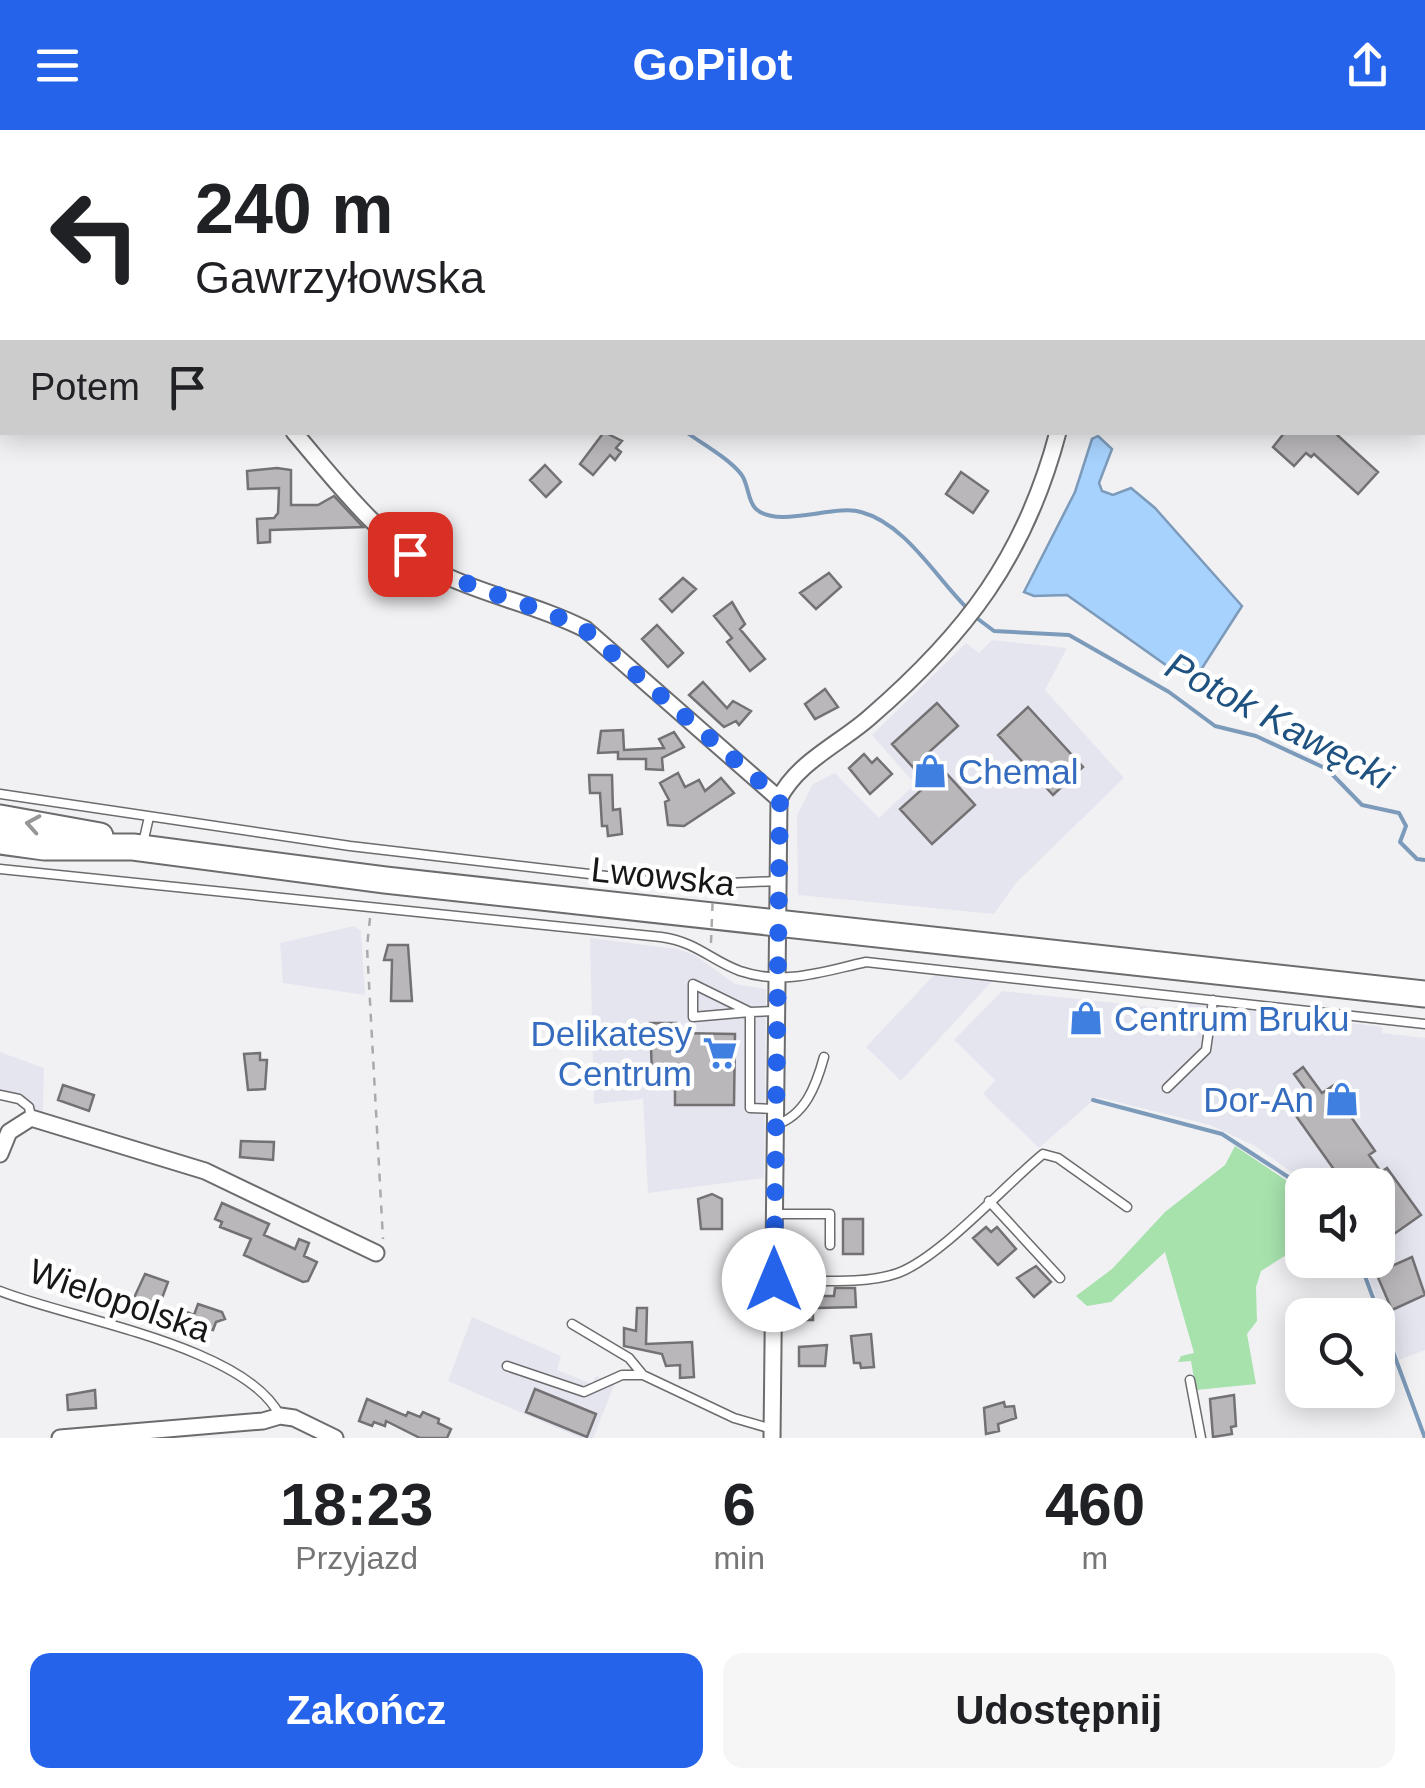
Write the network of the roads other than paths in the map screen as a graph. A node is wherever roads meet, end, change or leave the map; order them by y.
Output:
1 (297, 435) edge
2 (1057, 435) edge
3 (0, 794) edge
4 (780, 799) junction
5 (149, 817) junction
6 (0, 818) edge
7 (0, 841) edge
8 (138, 847) junction
9 (0, 868) edge
10 (385, 880) junction
11 (778, 882) junction
12 (376, 909) junction
13 (776, 924) junction
14 (776, 977) junction
15 (1425, 994) edge
16 (1214, 1000) junction
17 (776, 1010) junction
18 (750, 1012) junction
19 (1425, 1024) edge
20 (824, 1057) dead end
21 (1167, 1088) dead end
22 (0, 1094) edge
23 (775, 1117) junction
24 (31, 1118) junction
25 (0, 1154) edge
26 (989, 1201) junction
27 (1126, 1207) dead end
28 (774, 1214) junction
29 (830, 1245) dead end
30 (376, 1253) road end
31 (1060, 1278) dead end
32 (774, 1280) junction
33 (0, 1290) edge
34 (572, 1324) dead end
35 (507, 1366) dead end
36 (642, 1375) junction
37 (1190, 1380) dead end
38 (280, 1416) junction
39 (772, 1434) edge
40 (124, 1435) edge
41 (60, 1438) edge
42 (334, 1438) edge
43 (1201, 1438) edge

1 - 4 street
2 - 4 street
3 - 5 lane
4 - 11 street
5 - 8 lane
5 - 11 lane
8 -> 6 main road, Lwowska
7 - 8 main road, Lwowska
8 - 10 main road, Lwowska
9 - 12 lane
10 - 12 lane
10 - 13 main road, Lwowska
11 - 13 street
12 - 14 lane
13 - 14 street
13 - 15 main road, Lwowska
14 - 16 lane
14 - 17 street
16 - 19 lane
16 - 21 lane
17 - 18 lane
17 - 23 street
18 - 18 lane
18 - 23 lane
20 - 23 lane
22 - 24 lane
23 - 28 street
24 - 25 street
24 - 30 street
26 - 27 lane
26 - 31 lane
26 - 32 lane
28 - 29 lane
28 - 32 street
32 - 39 street
33 - 38 lane, Wielopolska
34 - 36 lane
35 - 36 lane
36 - 39 lane
37 - 43 lane
38 - 40 street
38 - 42 street
40 - 41 street

